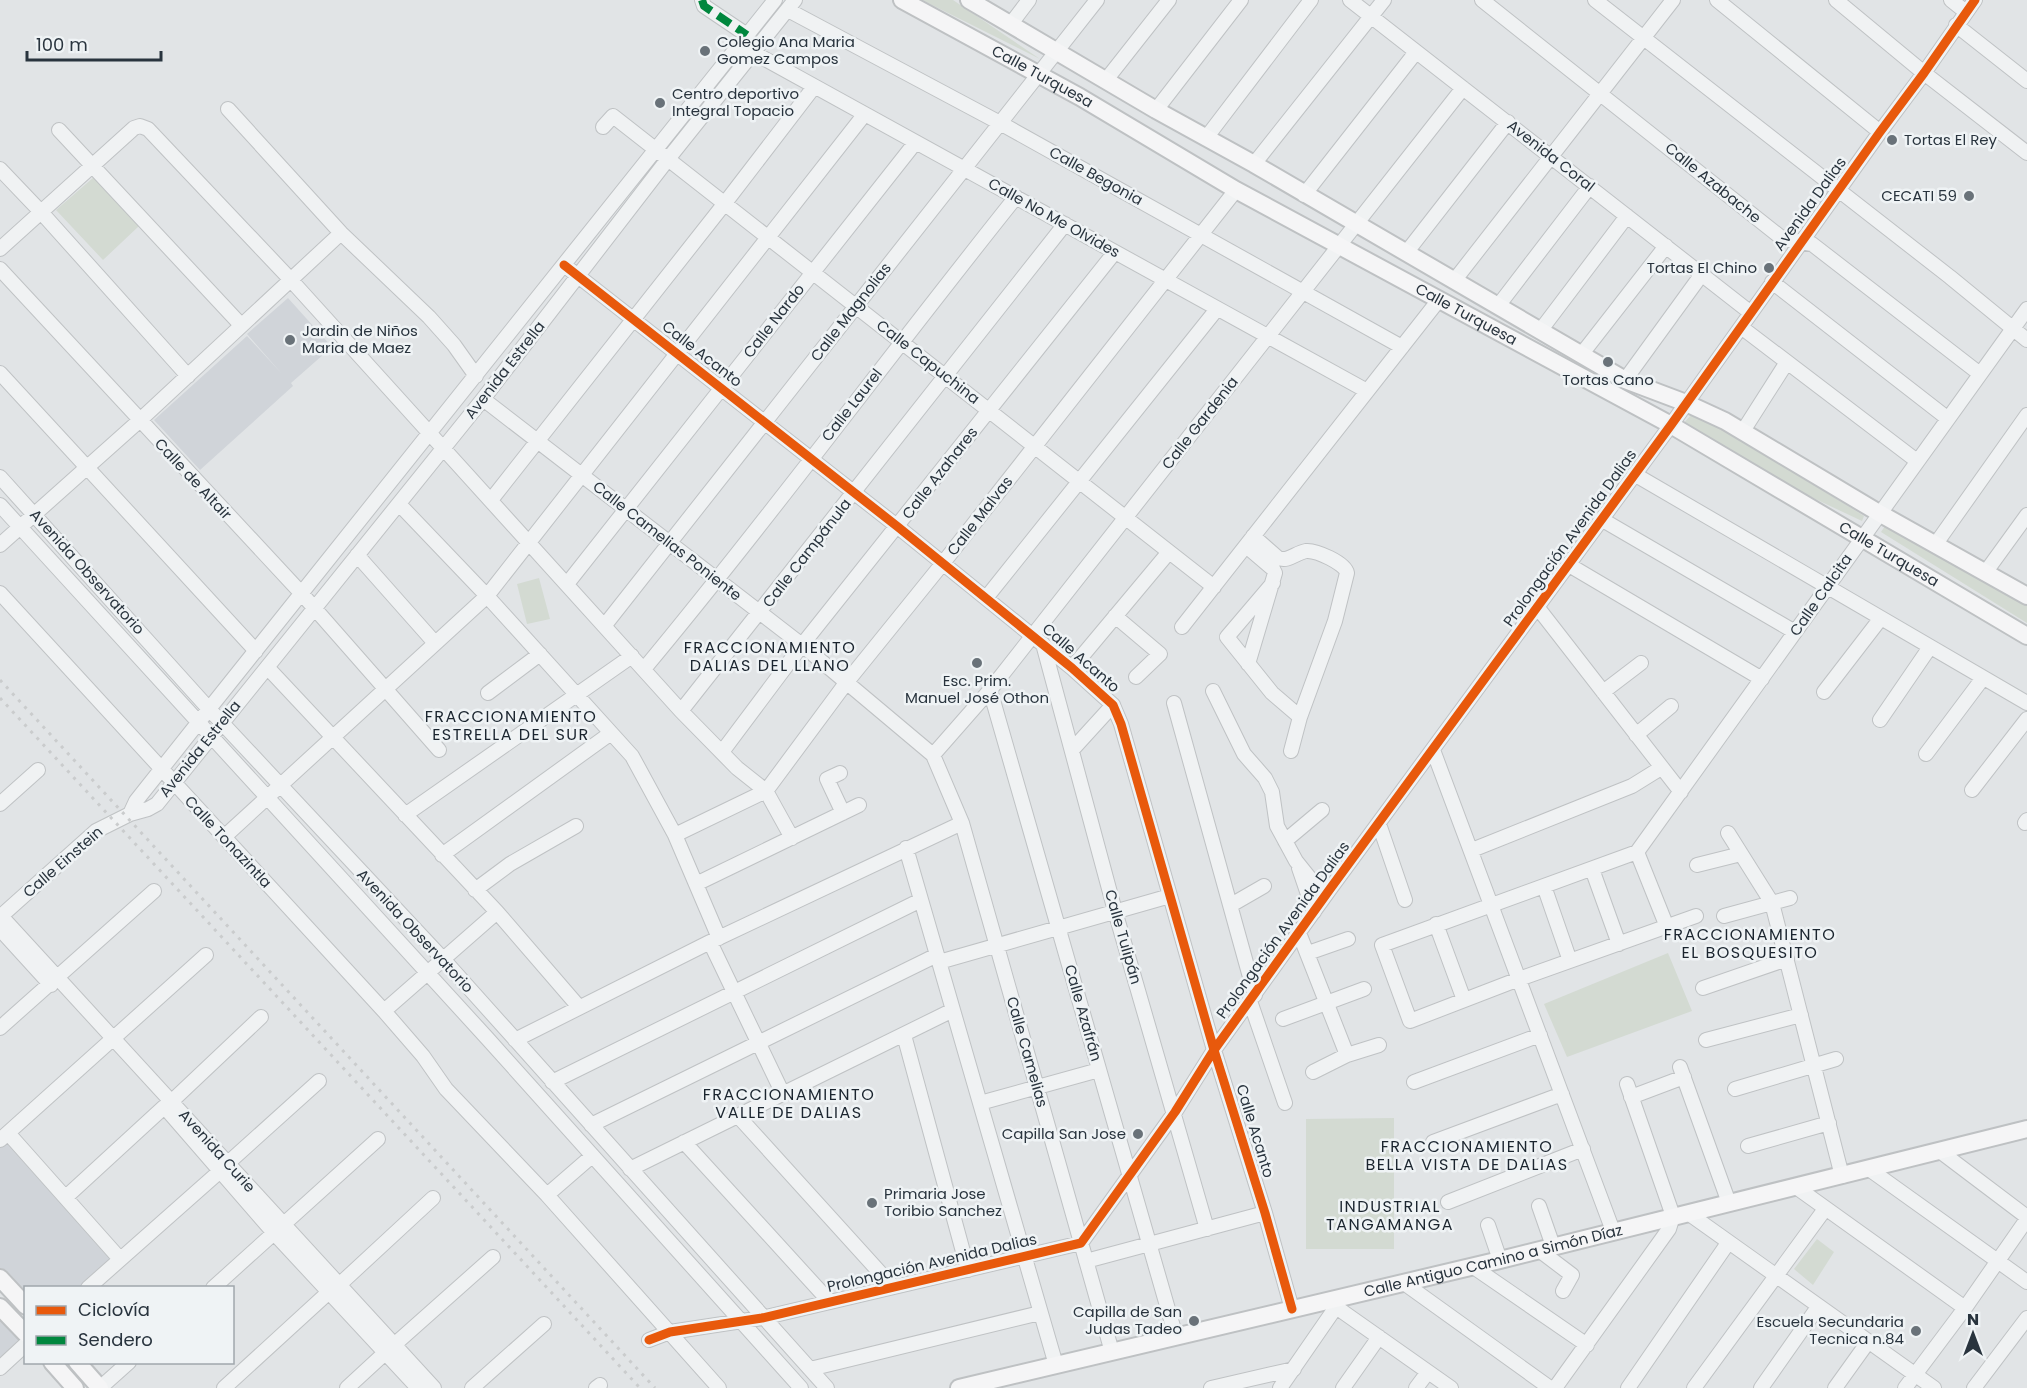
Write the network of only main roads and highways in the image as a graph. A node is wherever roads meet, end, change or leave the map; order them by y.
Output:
1 (902, 0) edge
2 (969, 0) edge
3 (2027, 596) edge
4 (2027, 636) edge
5 (2027, 1129) edge
6 (0, 1278) edge
7 (24, 1304) edge
8 (0, 1306) edge
9 (24, 1332) edge
10 (54, 1364) edge
11 (79, 1364) edge
12 (994, 1384) edge
13 (75, 1388) edge
14 (100, 1388) edge
15 (959, 1388) edge

1 - 4 main road, Calle Turquesa
2 - 3 main road, Calle Turquesa
5 - 12 main road, Calle Antiguo Camino a Simón Díaz
6 - 7 main road
8 - 9 main road
10 - 13 main road
11 - 14 main road
12 - 15 main road, Calle Antiguo Camino a Simón Díaz

